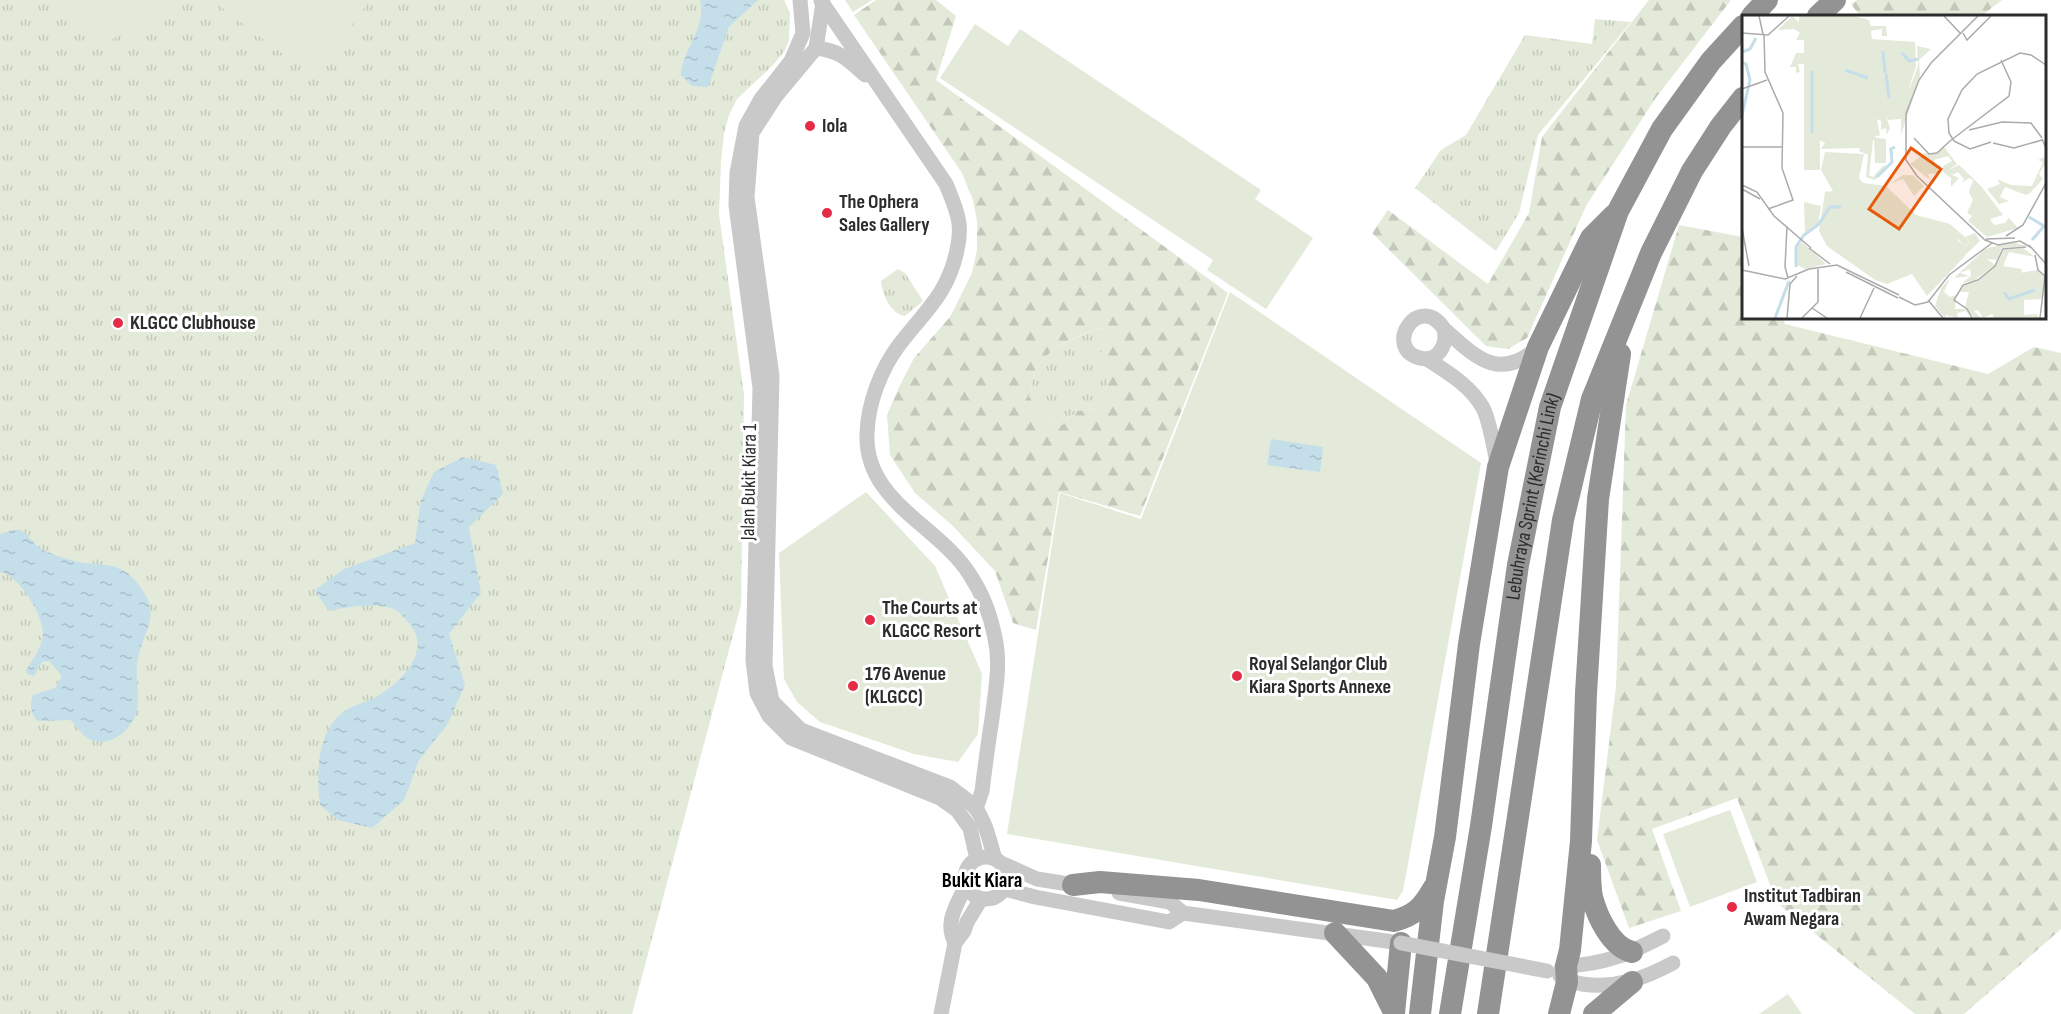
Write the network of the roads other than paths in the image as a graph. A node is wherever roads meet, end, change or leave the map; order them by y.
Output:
1 (800, 0) edge
2 (1767, 0) edge
3 (822, 2) edge
4 (1753, 15) edge
5 (1742, 27) edge
6 (816, 48) junction
7 (879, 86) junction
8 (1742, 99) edge
9 (1618, 211) junction
10 (1629, 310) junction
11 (1444, 328) junction
12 (1538, 347) junction
13 (1427, 358) junction
14 (1498, 467) junction
15 (976, 809) junction
16 (1581, 841) junction
17 (977, 859) junction
18 (998, 861) junction
19 (966, 885) junction
20 (1073, 885) junction
21 (1436, 885) junction
22 (1005, 889) junction
23 (981, 899) junction
24 (1183, 913) junction
25 (1335, 933) junction
26 (1663, 936) dead end
27 (955, 943) junction
28 (1401, 943) junction
29 (1632, 952) junction
30 (1673, 963) dead end
31 (1559, 973) junction
32 (1632, 982) junction
33 (1394, 1013) edge
34 (941, 1014) edge
35 (1420, 1014) edge
36 (1450, 1014) edge
37 (1488, 1014) edge
38 (1559, 1014) edge
39 (1594, 1014) edge

1 - 17 street, Jalan Bukit Kiara 1
2 - 4 highway
3 - 6 street
3 - 7 street
5 - 9 highway, Lebuhraya Sprint (Kerinchi Link)
6 - 7 street
6 - 15 street, Jalan Bukit Kiara 1
7 - 15 street
8 - 10 highway, Lebuhraya Sprint (Kerinchi Link)
9 - 12 highway
9 - 36 highway, Lebuhraya Sprint (Kerinchi Link)
10 - 16 highway
10 - 37 highway, Lebuhraya Sprint (Kerinchi Link)
11 - 12 street
11 - 13 street
11 - 13 street
12 - 14 highway
13 - 14 street
14 - 21 highway
15 - 18 street, Jalan Bukit Kiara 1
16 - 29 highway
16 - 31 highway
17 - 18 street
17 - 19 street
18 - 20 street
18 - 22 street
19 - 23 street
19 - 27 street
20 - 21 highway
20 - 24 street
21 - 35 highway
22 - 23 street
22 - 24 street
23 - 27 street
24 - 25 street
25 - 28 street
25 - 33 highway
26 - 29 street
27 - 34 street
28 - 31 street, bridge
28 - 33 highway
29 - 31 street
30 - 32 street
31 - 32 street
31 - 38 highway
32 - 39 highway

